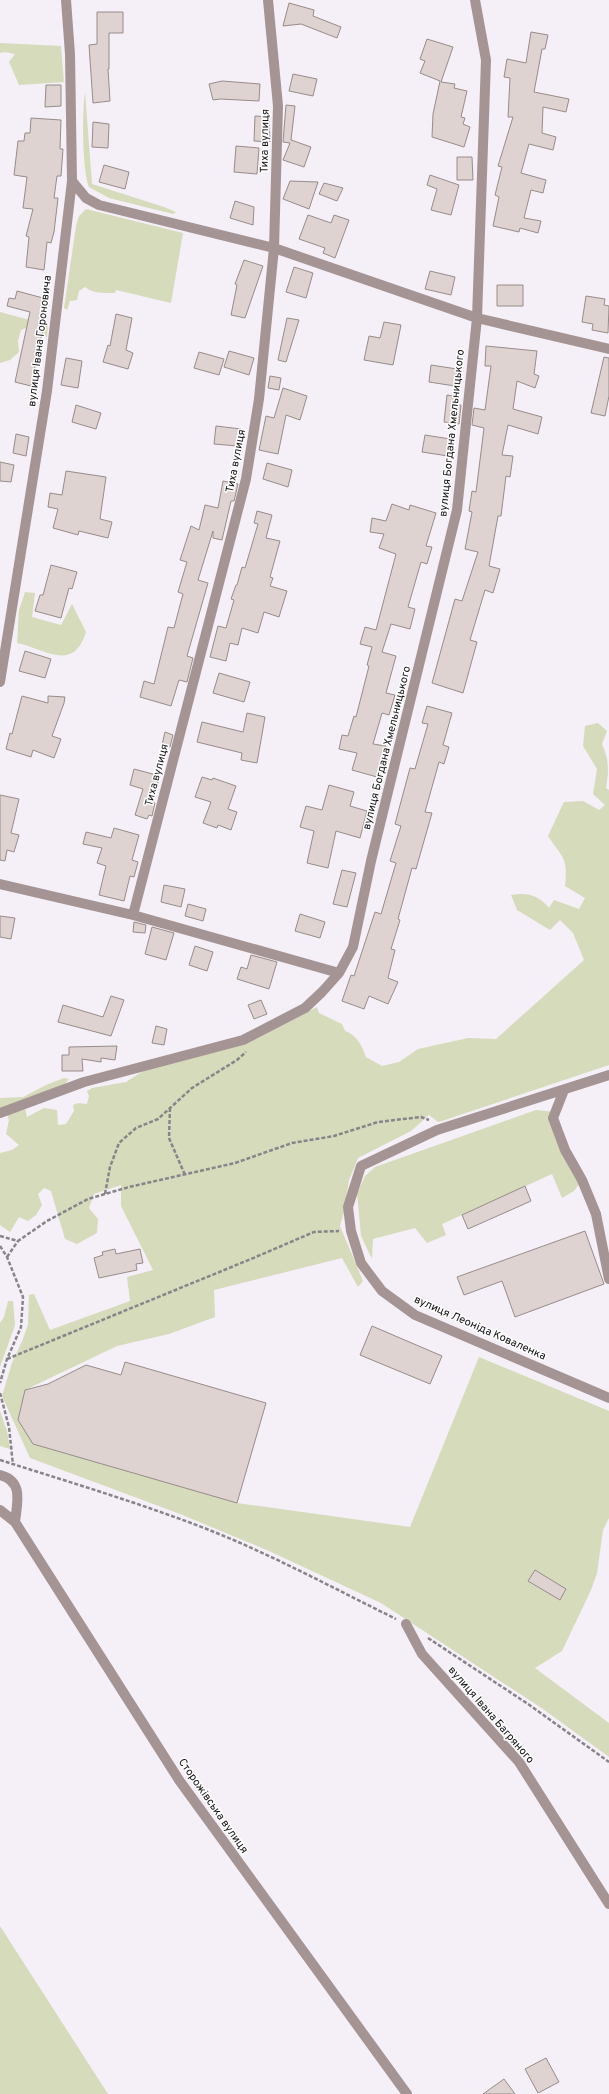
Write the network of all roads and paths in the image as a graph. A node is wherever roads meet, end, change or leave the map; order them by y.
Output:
1 (66, 0) edge
2 (268, 0) edge
3 (475, 0) edge
4 (72, 181) junction
5 (274, 248) junction
6 (477, 318) junction
7 (609, 349) edge
8 (0, 682) edge
9 (0, 884) edge
10 (132, 915) junction
11 (339, 973) junction
12 (258, 1034) junction
13 (609, 1075) edge
14 (564, 1090) junction
15 (170, 1108) junction
16 (0, 1113) edge
17 (437, 1130) junction
18 (185, 1175) junction
19 (105, 1194) junction
20 (351, 1231) junction
21 (0, 1236) edge
22 (18, 1241) junction
23 (0, 1246) edge
24 (7, 1257) junction
25 (609, 1279) edge
26 (7, 1359) junction
27 (0, 1383) edge
28 (0, 1393) edge
29 (609, 1398) edge
30 (0, 1460) edge
31 (13, 1464) junction
32 (0, 1475) edge
33 (0, 1510) edge
34 (15, 1522) junction
35 (406, 1624) joint
36 (425, 1635) dead end
37 (609, 1762) edge
38 (609, 1904) edge
39 (407, 2094) edge

1 - 4 street, вулиця Івана Гороновича
2 - 5 street, Тиха вулиця
3 - 6 street, вулиця Богдана Хмельницького
4 - 5 street
4 - 8 street, вулиця Івана Гороновича
5 - 6 street
5 - 10 street, Тиха вулиця
6 - 7 street
6 - 11 street, вулиця Богдана Хмельницького
9 - 10 street
10 - 11 street
11 - 12 street, вулиця Богдана Хмельницького
12 - 15 path
12 - 16 street, вулиця Богдана Хмельницького
13 - 14 street, вулиця Леоніда Коваленка
14 - 17 street, вулиця Леоніда Коваленка
14 - 25 street
15 - 18 path
15 - 19 path
17 - 18 path
17 - 20 street, вулиця Леоніда Коваленка
18 - 19 path
19 - 22 path
20 - 26 path
20 - 29 street, вулиця Леоніда Коваленка
21 - 22 path
22 - 24 path
23 - 24 path
24 - 26 path
26 - 27 path
28 - 31 path
30 - 31 path
31 - 35 path
32 - 34 street
33 - 34 street, Сторожівська вулиця
34 - 39 street, Сторожівська вулиця
35 - 38 street, вулиця Івана Багряного
36 - 37 path

